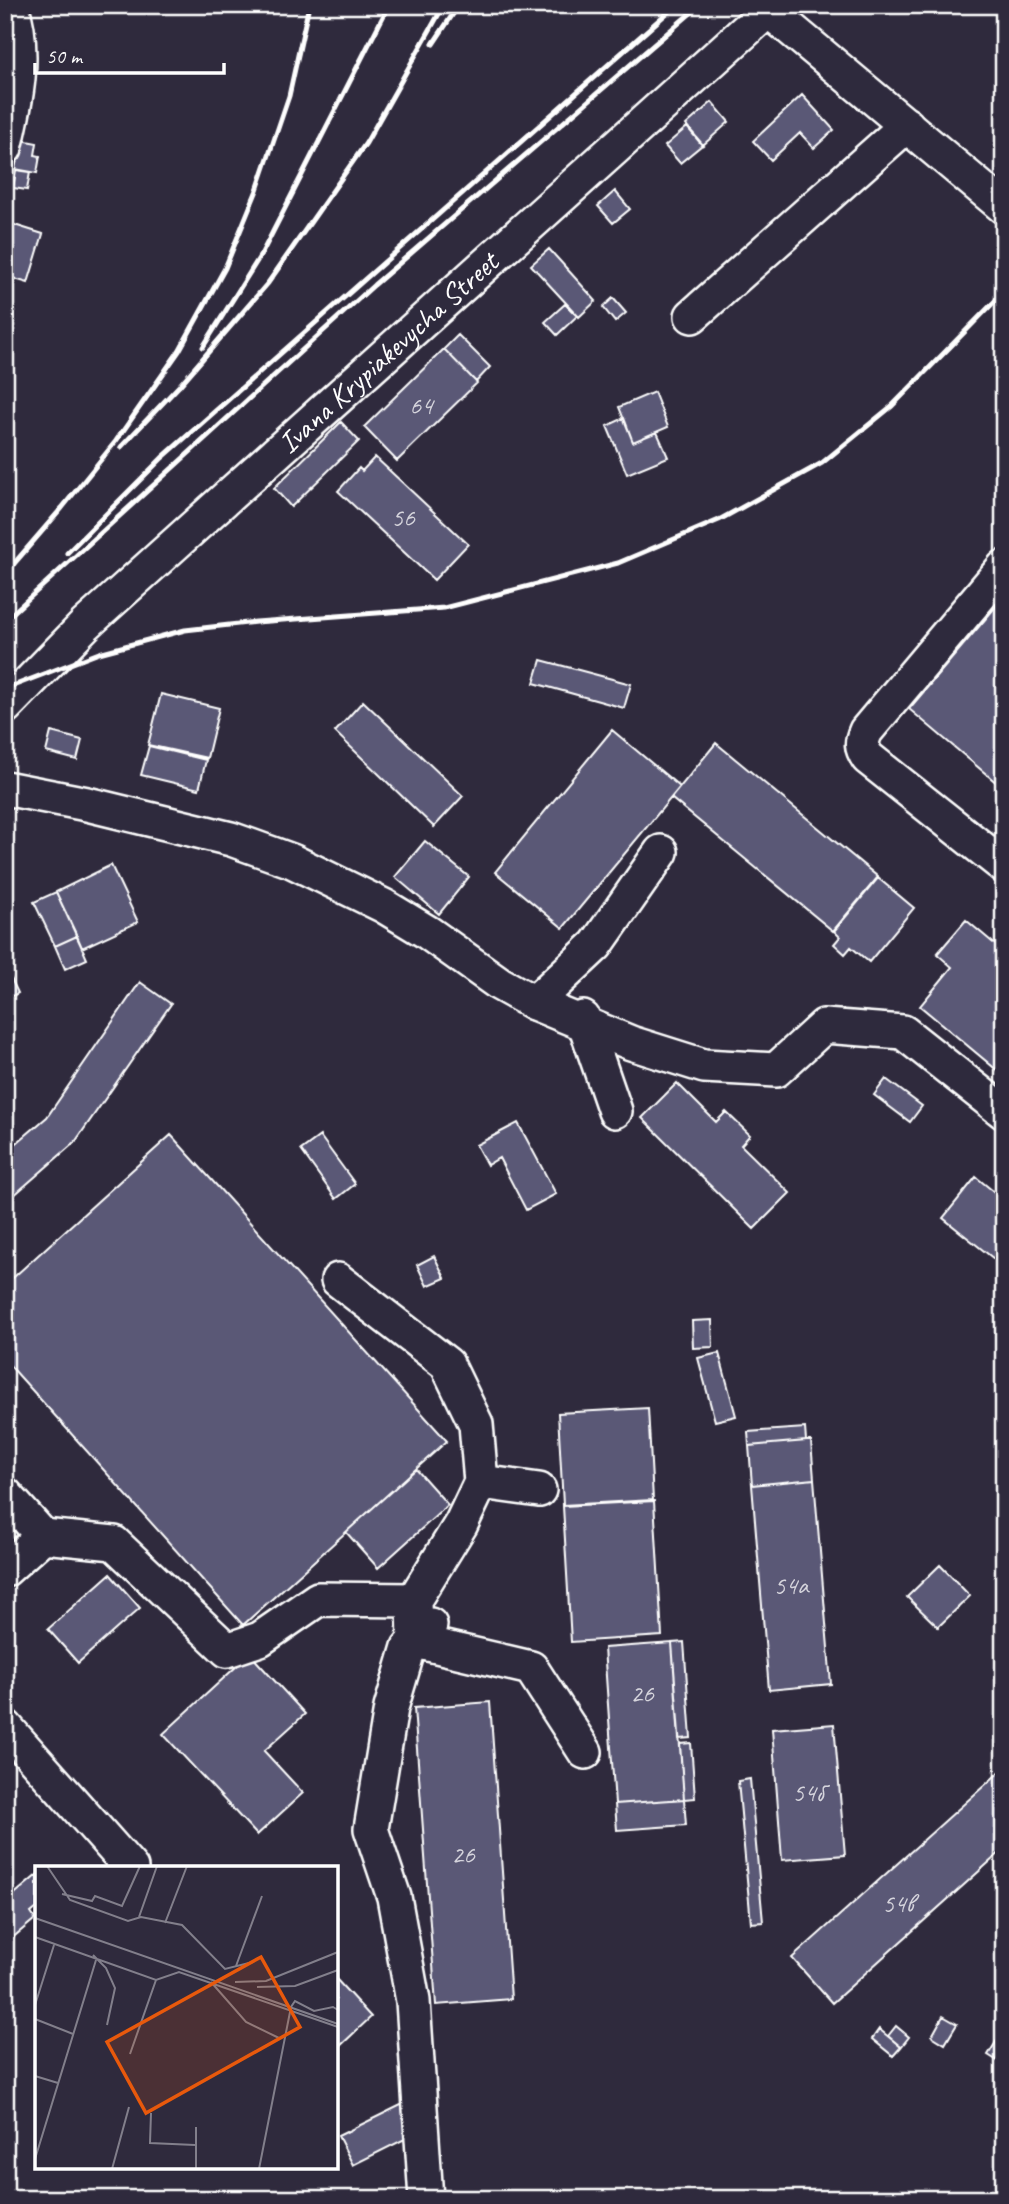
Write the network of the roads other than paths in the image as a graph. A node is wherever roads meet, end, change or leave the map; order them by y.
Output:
1 (11, 5) edge
2 (768, 7) edge
3 (907, 125) junction
4 (8, 138) edge
5 (1004, 207) edge
6 (692, 316) dead end
7 (1004, 567) edge
8 (5, 707) edge
9 (5, 788) edge
10 (661, 852) dead end
11 (1004, 866) edge
12 (534, 1003) junction
13 (584, 1021) junction
14 (615, 1111) dead end
15 (1004, 1112) edge
16 (338, 1280) dead end
17 (481, 1482) junction
18 (539, 1490) dead end
19 (5, 1494) edge
20 (43, 1536) junction
21 (5, 1570) edge
22 (420, 1622) junction
23 (5, 1726) edge
24 (585, 1752) dead end
25 (129, 1866) edge
26 (426, 2199) edge

1 - 4 street
2 - 3 street
2 - 8 street, Ivana Krypiakevycha Street
3 - 5 street
3 - 6 street
7 - 11 street
9 - 12 street
10 - 12 street
12 - 13 street
13 - 14 street
13 - 15 street
16 - 17 street
17 - 18 street
17 - 22 street
19 - 20 street
20 - 21 street
20 - 22 street
22 - 24 street
22 - 26 street
23 - 25 street

